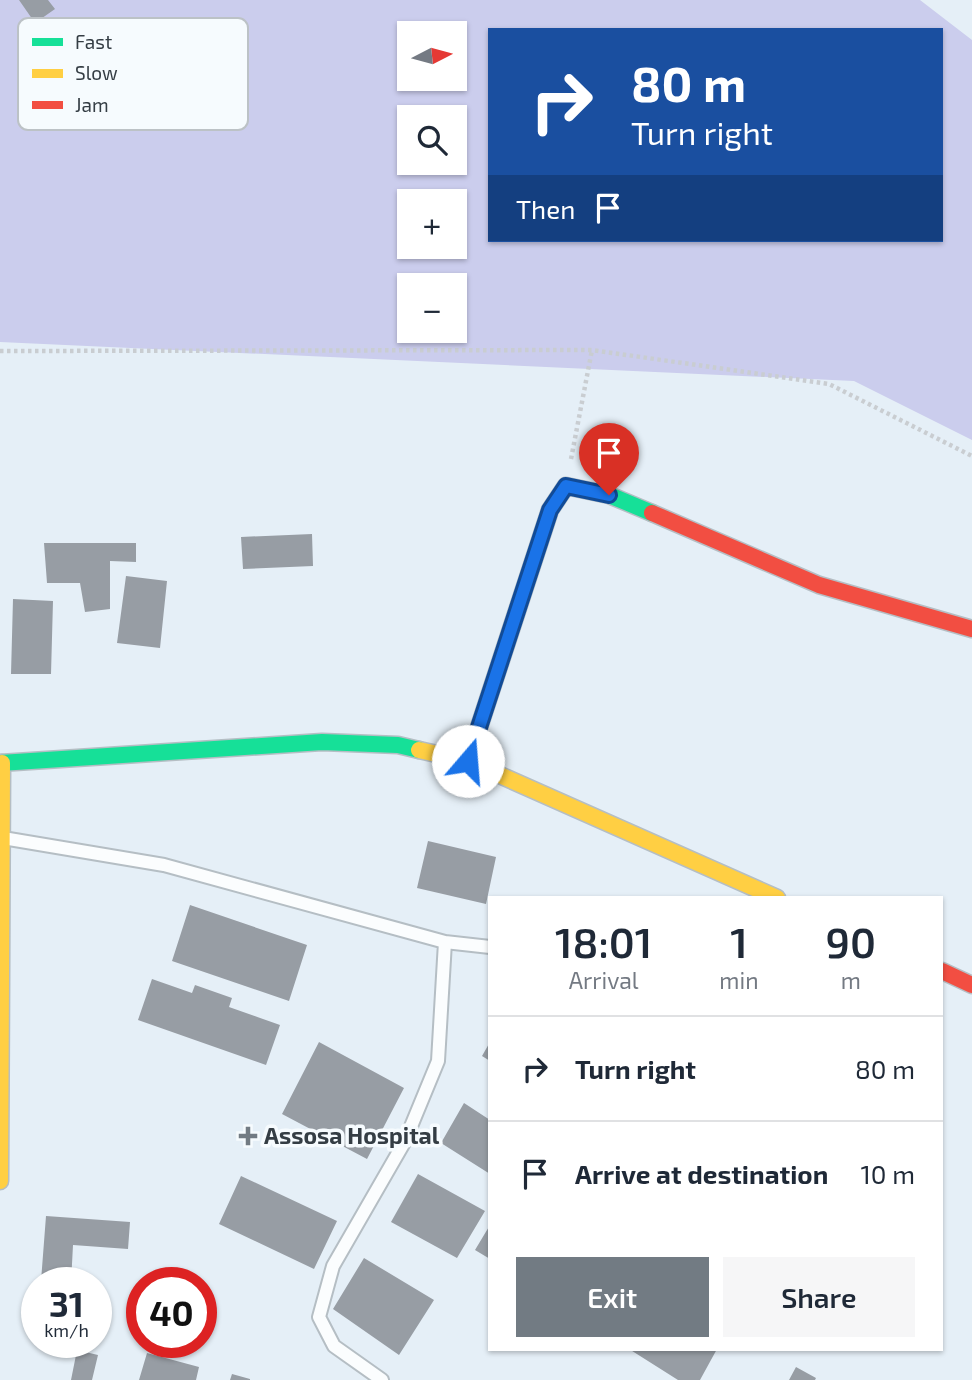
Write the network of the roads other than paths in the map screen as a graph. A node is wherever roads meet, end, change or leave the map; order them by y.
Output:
1 (972, 629) edge
2 (468, 761) junction
3 (1, 763) edge
4 (1, 838) edge
5 (772, 896) edge
6 (446, 942) junction
7 (488, 947) edge
8 (943, 971) edge
9 (972, 985) edge
10 (0, 1181) edge
11 (382, 1380) edge

1 - 2 street
2 - 3 street
2 - 5 street
3 - 4 street
4 - 6 lane
4 - 10 street
6 - 7 lane
6 - 11 lane
8 - 9 street

